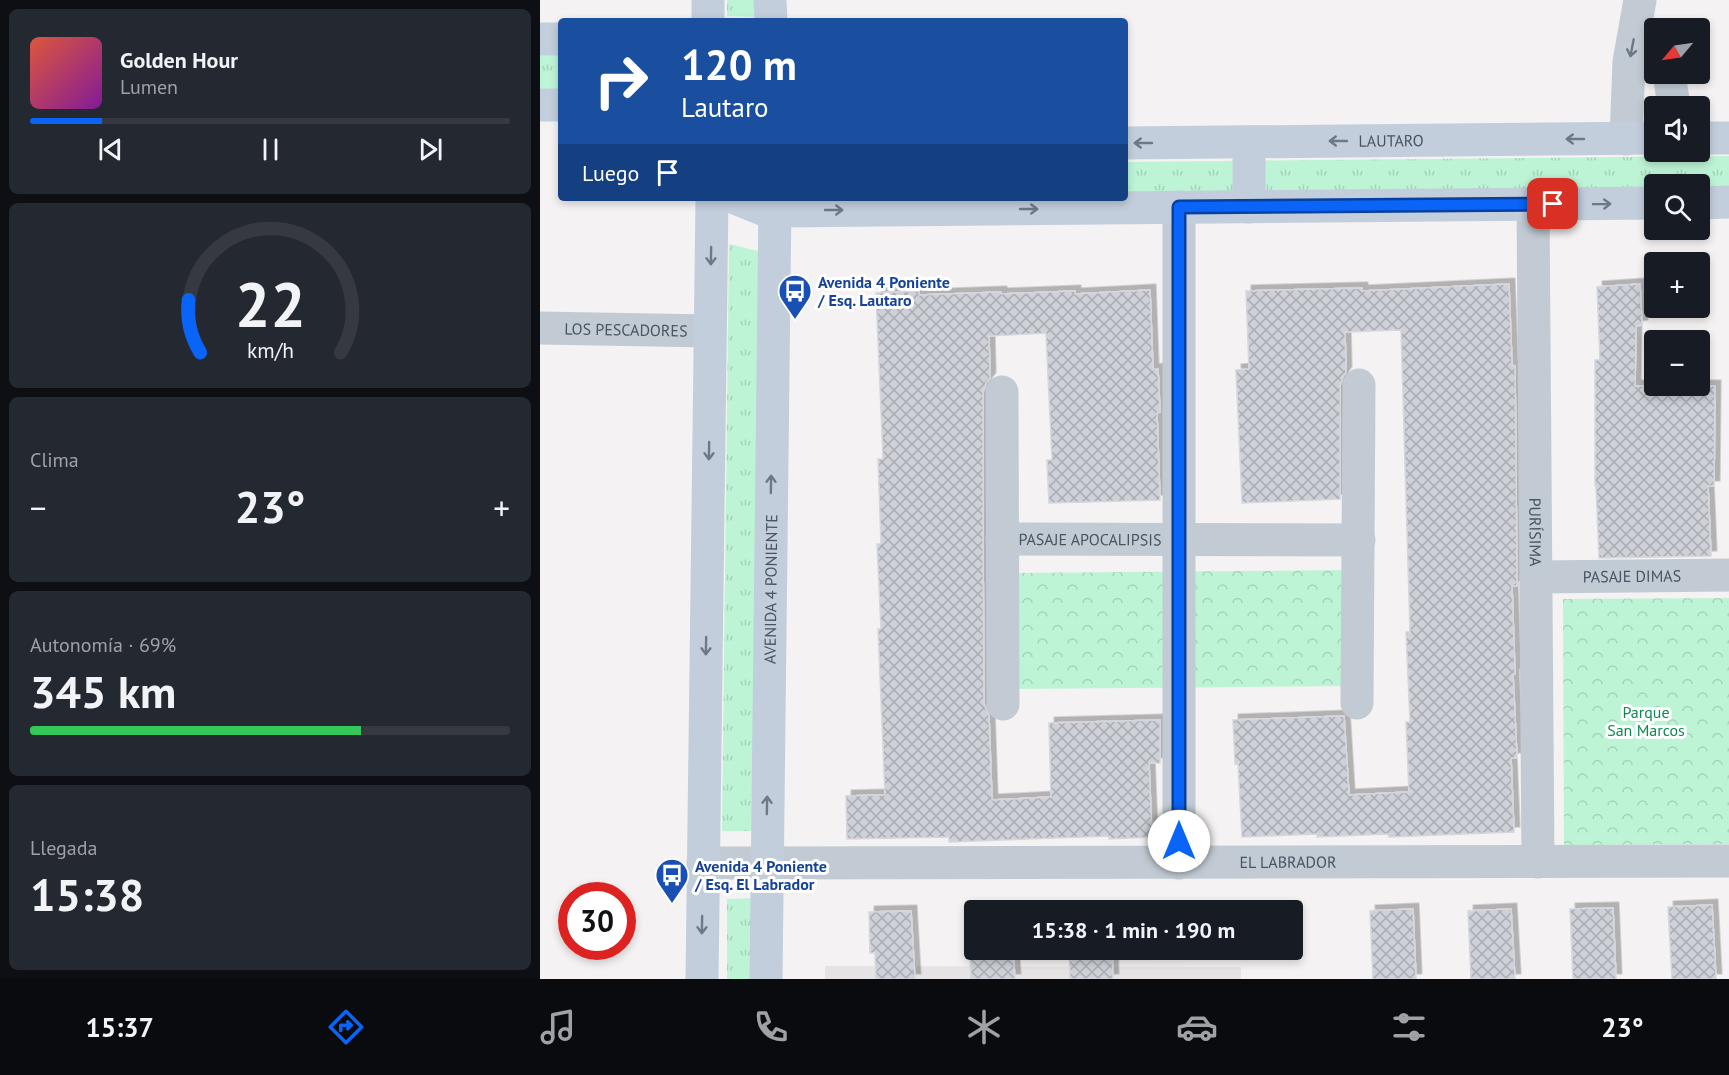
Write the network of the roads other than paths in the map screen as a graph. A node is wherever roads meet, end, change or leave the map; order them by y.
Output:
1 (708, 0) edge
2 (770, 0) edge
3 (1640, 0) edge
4 (1650, 0) edge
5 (708, 18) edge
6 (771, 18) edge
7 (1656, 18) edge
8 (540, 39) edge
9 (558, 39) edge
10 (540, 105) edge
11 (558, 105) edge
12 (1710, 138) edge
13 (1729, 138) edge
14 (1640, 139) edge
15 (1250, 142) junction
16 (1128, 143) edge
17 (712, 201) edge
18 (742, 201) edge
19 (1729, 202) edge
20 (1644, 203) edge
21 (1710, 203) edge
22 (776, 204) edge
23 (1533, 204) junction
24 (1179, 207) junction
25 (1249, 207) junction
26 (540, 328) edge
27 (710, 331) junction
28 (1359, 385) dead end
29 (1002, 392) dead end
30 (1002, 539) junction
31 (1179, 539) junction
32 (1359, 540) junction
33 (1729, 575) edge
34 (1536, 577) junction
35 (1357, 703) dead end
36 (1003, 704) dead end
37 (1729, 861) edge
38 (1538, 862) junction
39 (703, 863) junction
40 (766, 863) junction
41 (1179, 863) junction
42 (702, 979) edge
43 (766, 979) edge

1 - 5 street
2 - 6 street
3 -> 14 street
4 - 7 street
8 - 9 street
10 - 11 street
12 - 13 street
14 -> 15 street, LAUTARO
15 -> 16 street, LAUTARO
15 - 25 street
17 -> 27 street
18 - 22 street
19 - 21 street
23 -> 20 street
22 -> 24 street
40 -> 22 street, AVENIDA 4 PONIENTE
23 - 25 street
23 - 34 street, PURÍSIMA
24 - 25 street
24 - 31 street
26 - 27 street, LOS PESCADORES
27 -> 39 street
28 - 32 street
29 - 30 street
30 - 31 street, PASAJE APOCALIPSIS
30 - 36 street
31 - 32 street, PASAJE APOCALIPSIS
31 - 41 street
32 - 35 street
33 - 34 street, PASAJE DIMAS
34 - 38 street, PURÍSIMA
37 - 38 street, EL LABRADOR
38 - 41 street, EL LABRADOR
39 - 40 street, EL LABRADOR
39 -> 42 street
40 - 41 street, EL LABRADOR
40 - 43 street, AVENIDA 4 PONIENTE

